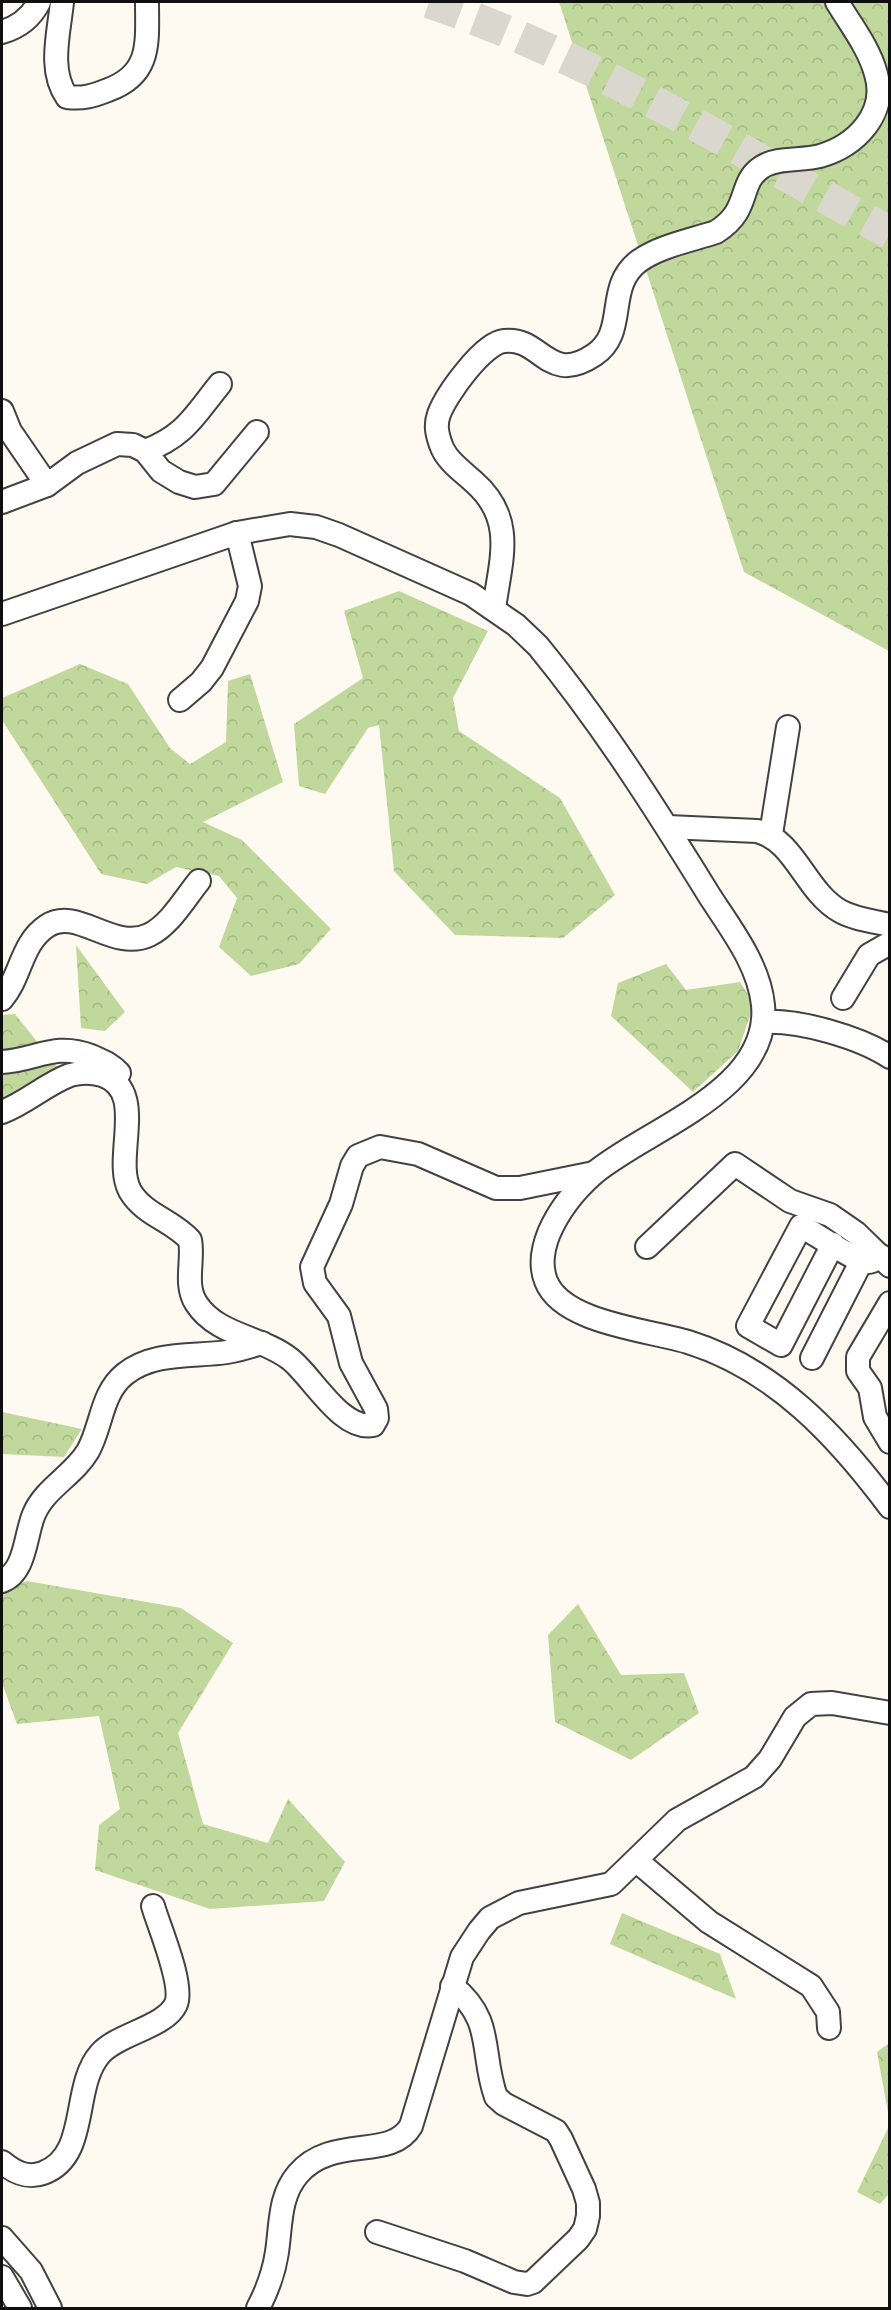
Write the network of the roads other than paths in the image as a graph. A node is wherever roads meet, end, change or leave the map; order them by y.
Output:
1 (39, 2) edge
2 (62, 2) edge
3 (147, 2) edge
4 (837, 2) edge
5 (2, 32) edge
6 (220, 384) dead end
7 (2, 411) edge
8 (257, 432) dead end
9 (145, 451) junction
10 (47, 485) junction
11 (2, 502) edge
12 (237, 533) junction
13 (494, 608) junction
14 (2, 614) edge
15 (180, 700) dead end
16 (788, 727) dead end
17 (668, 827) junction
18 (771, 834) junction
19 (199, 881) dead end
20 (890, 925) edge
21 (890, 943) edge
22 (843, 998) dead end
23 (2, 999) edge
24 (763, 1022) junction
25 (890, 1058) edge
26 (2, 1062) edge
27 (123, 1092) junction
28 (2, 1112) edge
29 (594, 1173) junction
30 (834, 1244) junction
31 (647, 1247) dead end
32 (877, 1262) edge
33 (890, 1303) edge
34 (262, 1343) junction
35 (812, 1358) dead end
36 (890, 1442) edge
37 (890, 1507) edge
38 (2, 1581) edge
39 (890, 1713) edge
40 (637, 1861) junction
41 (153, 1906) dead end
42 (452, 1986) junction
43 (829, 2028) dead end
44 (2, 2162) edge
45 (377, 2232) dead end
46 (2, 2238) edge
47 (2, 2277) edge
48 (20, 2308) edge
49 (50, 2308) edge
50 (258, 2308) edge

1 - 5 street
2 - 3 street
4 - 13 street
6 - 9 street
7 - 10 street
8 - 9 street
9 - 10 street
10 - 11 street
12 - 13 street
12 - 14 street
12 - 15 street
13 - 17 street
16 - 18 street
17 - 18 street
17 - 24 street
18 - 20 street
19 - 23 street
21 - 22 street
24 - 25 street
24 - 29 street
26 - 27 street
27 - 28 street
27 - 34 street
29 - 34 street
29 - 37 street
30 - 30 street
30 - 32 street
31 - 32 street
32 - 35 street
33 - 36 street
34 - 38 street
39 - 40 street
40 - 42 street
40 - 43 street
41 - 44 street
42 - 45 street
42 - 50 street
46 - 49 street
47 - 48 street

